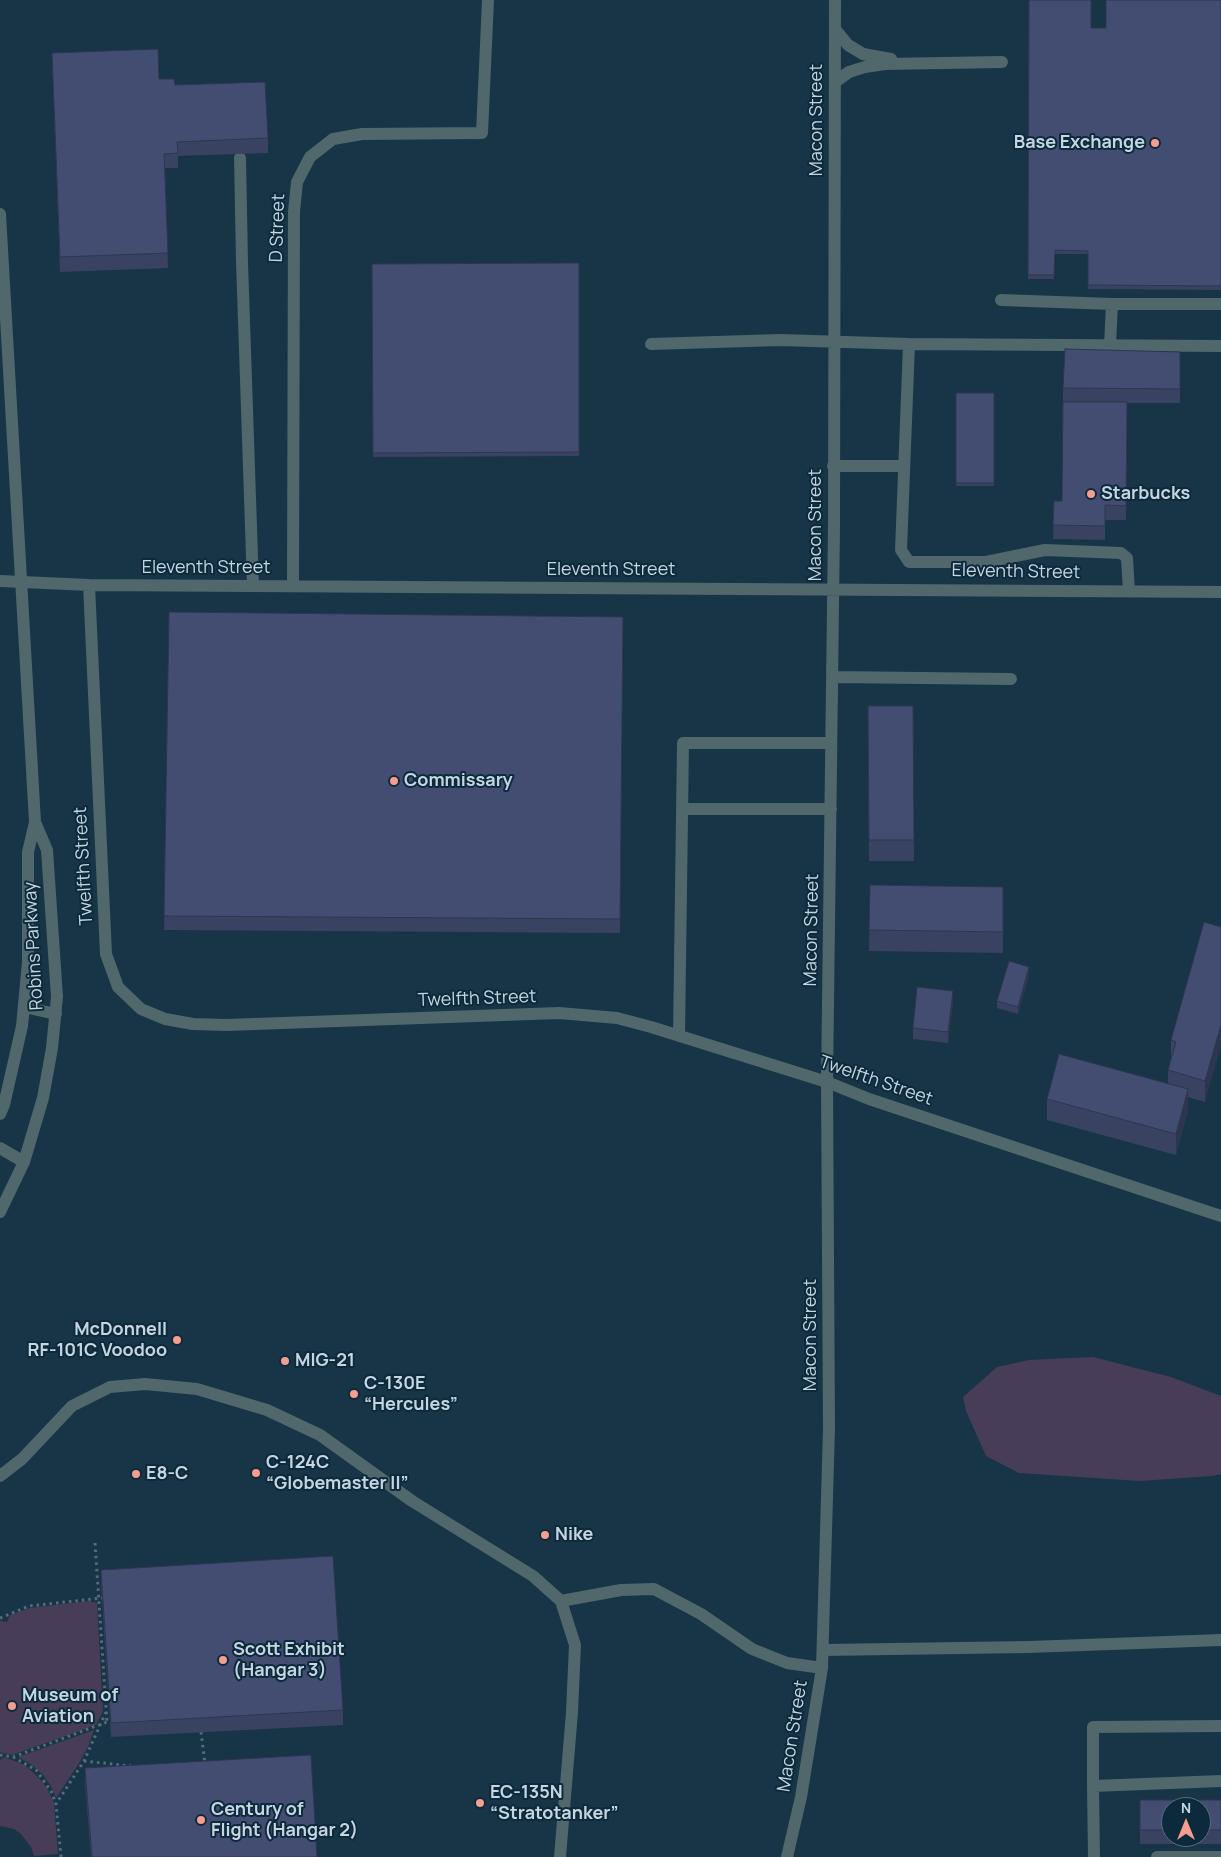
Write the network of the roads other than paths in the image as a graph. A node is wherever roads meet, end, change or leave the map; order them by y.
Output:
1 (488, 0) edge
2 (835, 0) edge
3 (835, 30) junction
4 (931, 62) junction
5 (1002, 62) dead end
6 (834, 82) junction
7 (240, 158) dead end
8 (0, 214) edge
9 (1001, 300) dead end
10 (1112, 304) junction
11 (1221, 304) edge
12 (833, 343) junction
13 (651, 344) dead end
14 (909, 344) junction
15 (1110, 345) junction
16 (1221, 346) edge
17 (833, 466) junction
18 (904, 466) junction
19 (0, 581) edge
20 (22, 583) junction
21 (89, 585) junction
22 (253, 586) junction
23 (293, 586) junction
24 (833, 589) junction
25 (1129, 591) junction
26 (1221, 592) edge
27 (832, 677) junction
28 (1011, 680) dead end
29 (832, 743) junction
30 (682, 809) junction
31 (830, 809) junction
32 (35, 822) junction
33 (24, 1007) junction
34 (56, 1014) junction
35 (679, 1036) junction
36 (827, 1082) junction
37 (0, 1114) edge
38 (0, 1148) edge
39 (24, 1162) junction
40 (0, 1212) edge
41 (1221, 1216) edge
42 (0, 1476) edge
43 (560, 1601) junction
44 (1221, 1640) edge
45 (823, 1650) junction
46 (822, 1668) junction
47 (1221, 1726) edge
48 (1221, 1781) edge
49 (1093, 1786) junction
50 (560, 1857) edge
51 (787, 1857) edge
52 (1094, 1857) edge
53 (1157, 1857) edge
54 (1221, 1857) edge

1 - 23 street, D Street
2 - 3 street, Macon Street
3 - 4 street
3 - 6 street, Macon Street
4 - 5 street
4 - 6 street
6 - 12 street, Macon Street
7 - 22 street
8 - 20 street, Robins Parkway
9 - 10 street
10 - 11 street
10 - 15 street
12 - 13 street
12 - 14 street
12 - 17 street, Macon Street
14 - 15 street
14 - 18 street
15 - 16 street
17 - 18 street
17 - 24 street, Macon Street
18 - 25 street
19 - 20 street, Eleventh Street
20 - 21 street, Eleventh Street
20 - 32 street, Robins Parkway
21 - 22 street, Eleventh Street
21 - 35 street, Twelfth Street
22 - 23 street, Eleventh Street
23 - 24 street, Eleventh Street
24 - 25 street, Eleventh Street
24 - 27 street, Macon Street
25 - 26 street, Eleventh Street
27 - 28 street
27 - 29 street, Macon Street
29 - 30 street
29 - 31 street, Macon Street
30 - 31 street
30 - 35 street
31 - 36 street, Macon Street
32 - 33 street, Robins Parkway
32 - 34 street, Robins Parkway
33 - 34 street
33 - 37 street, Robins Parkway
34 - 39 street, Robins Parkway
35 - 36 street, Twelfth Street
36 - 41 street, Twelfth Street
36 - 45 street, Macon Street
38 - 39 street
39 - 40 street, Robins Parkway
42 - 43 street
43 - 46 street
43 - 50 street
44 - 45 street
45 - 46 street, Macon Street
46 - 51 street, Macon Street
47 - 49 street
48 - 49 street
49 - 52 street
53 - 54 street

